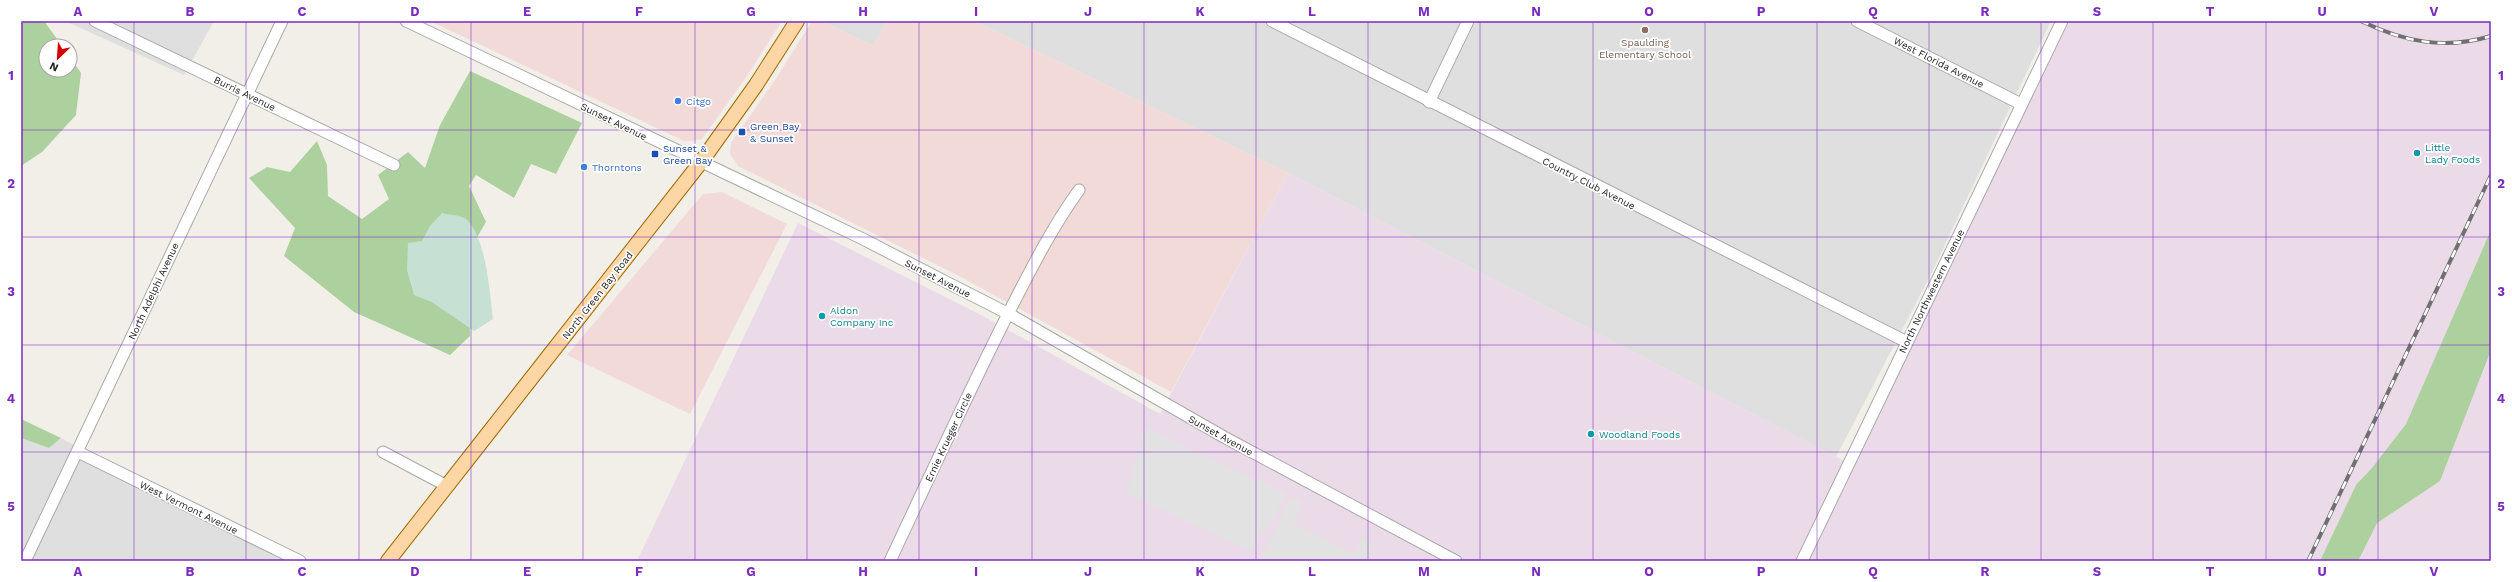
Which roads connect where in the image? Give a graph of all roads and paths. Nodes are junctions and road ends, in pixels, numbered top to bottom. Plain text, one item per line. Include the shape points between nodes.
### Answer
1 (95, 21) edge
2 (282, 21) edge
3 (406, 21) edge
4 (797, 21) edge
5 (1272, 21) edge
6 (1468, 21) edge
7 (1857, 21) edge
8 (2062, 21) edge
9 (246, 93) junction
10 (1429, 102) junction
11 (2021, 104) junction
12 (701, 162) junction
13 (394, 165) dead end
14 (1079, 190) dead end
15 (1008, 314) junction
16 (1907, 342) junction
17 (78, 452) junction
18 (383, 452) dead end
19 (447, 486) junction
20 (25, 561) edge
21 (300, 561) edge
22 (388, 561) edge
23 (890, 561) edge
24 (1456, 561) edge
25 (1802, 561) edge

1 - 9 street, Burris Avenue
2 - 9 street, North Adelphi Avenue
3 - 12 street, Sunset Avenue
4 - 12 main road, North Green Bay Road via 756,85
5 - 10 street, Country Club Avenue
6 - 10 street
7 - 11 street, West Florida Avenue
8 - 11 street, North Northwestern Avenue
9 - 13 street, Burris Avenue
9 - 17 street, North Adelphi Avenue
10 - 16 street, Country Club Avenue
11 - 16 street, North Northwestern Avenue
12 - 15 street, Sunset Avenue via 872,244
12 - 19 main road, North Green Bay Road
14 - 15 street, Ernie Krueger Circle via 1047,240
15 - 23 street, Ernie Krueger Circle
15 - 24 street, Sunset Avenue via 1224,437
16 - 25 street, North Northwestern Avenue
17 - 20 street, North Adelphi Avenue
17 - 21 street, West Vermont Avenue
18 - 19 street
19 - 22 main road, North Green Bay Road

